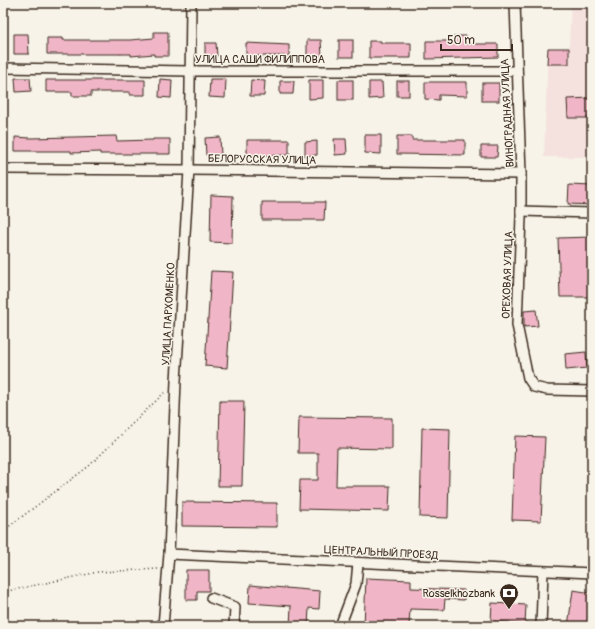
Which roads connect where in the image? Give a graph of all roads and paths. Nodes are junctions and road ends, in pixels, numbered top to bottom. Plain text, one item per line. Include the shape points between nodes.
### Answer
1 (191, 3) edge
2 (515, 3) edge
3 (3, 68) edge
4 (190, 71) junction
5 (517, 71) junction
6 (3, 169) edge
7 (188, 170) junction
8 (522, 174) junction
9 (521, 211) junction
10 (592, 213) edge
11 (176, 382) junction
12 (592, 391) edge
13 (3, 531) edge
14 (168, 554) junction
15 (358, 563) junction
16 (168, 569) junction
17 (543, 571) junction
18 (592, 573) edge
19 (3, 592) edge
20 (211, 598) dead end
21 (162, 626) edge
22 (234, 626) edge
23 (340, 626) edge
24 (541, 626) edge

1 - 4 street, УЛИЦА ПАРХОМЕНКО
2 - 5 street, ВИНОГРАДНАЯ УЛИЦА
3 - 4 street, УЛИЦА САШИ ФИЛИППОВА
4 - 5 street, УЛИЦА САШИ ФИЛИППОВА
4 - 7 street, УЛИЦА ПАРХОМЕНКО
5 - 8 street, ВИНОГРАДНАЯ УЛИЦА
6 - 7 street, БЕЛОРУССКАЯ УЛИЦА
7 - 8 street, БЕЛОРУССКАЯ УЛИЦА
7 - 11 street, УЛИЦА ПАРХОМЕНКО
8 - 9 street, ОРЕХОВАЯ УЛИЦА
9 - 10 street
9 - 12 street, ОРЕХОВАЯ УЛИЦА via 517,325 528,378 534,387 547,390
11 - 13 path via 89,466
11 - 14 street, УЛИЦА ПАРХОМЕНКО
14 - 15 street, ЦЕНТРАЛЬНЫЙ ПРОЕЗД
14 - 16 street, УЛИЦА ПАРХОМЕНКО
15 - 17 street, ЦЕНТРАЛЬНЫЙ ПРОЕЗД
15 - 23 street via 356,584
16 - 19 path via 98,572
16 - 21 street, УЛИЦА ПАРХОМЕНКО
17 - 18 street, ЦЕНТРАЛЬНЫЙ ПРОЕЗД
17 - 24 street
20 - 22 street via 235,606

